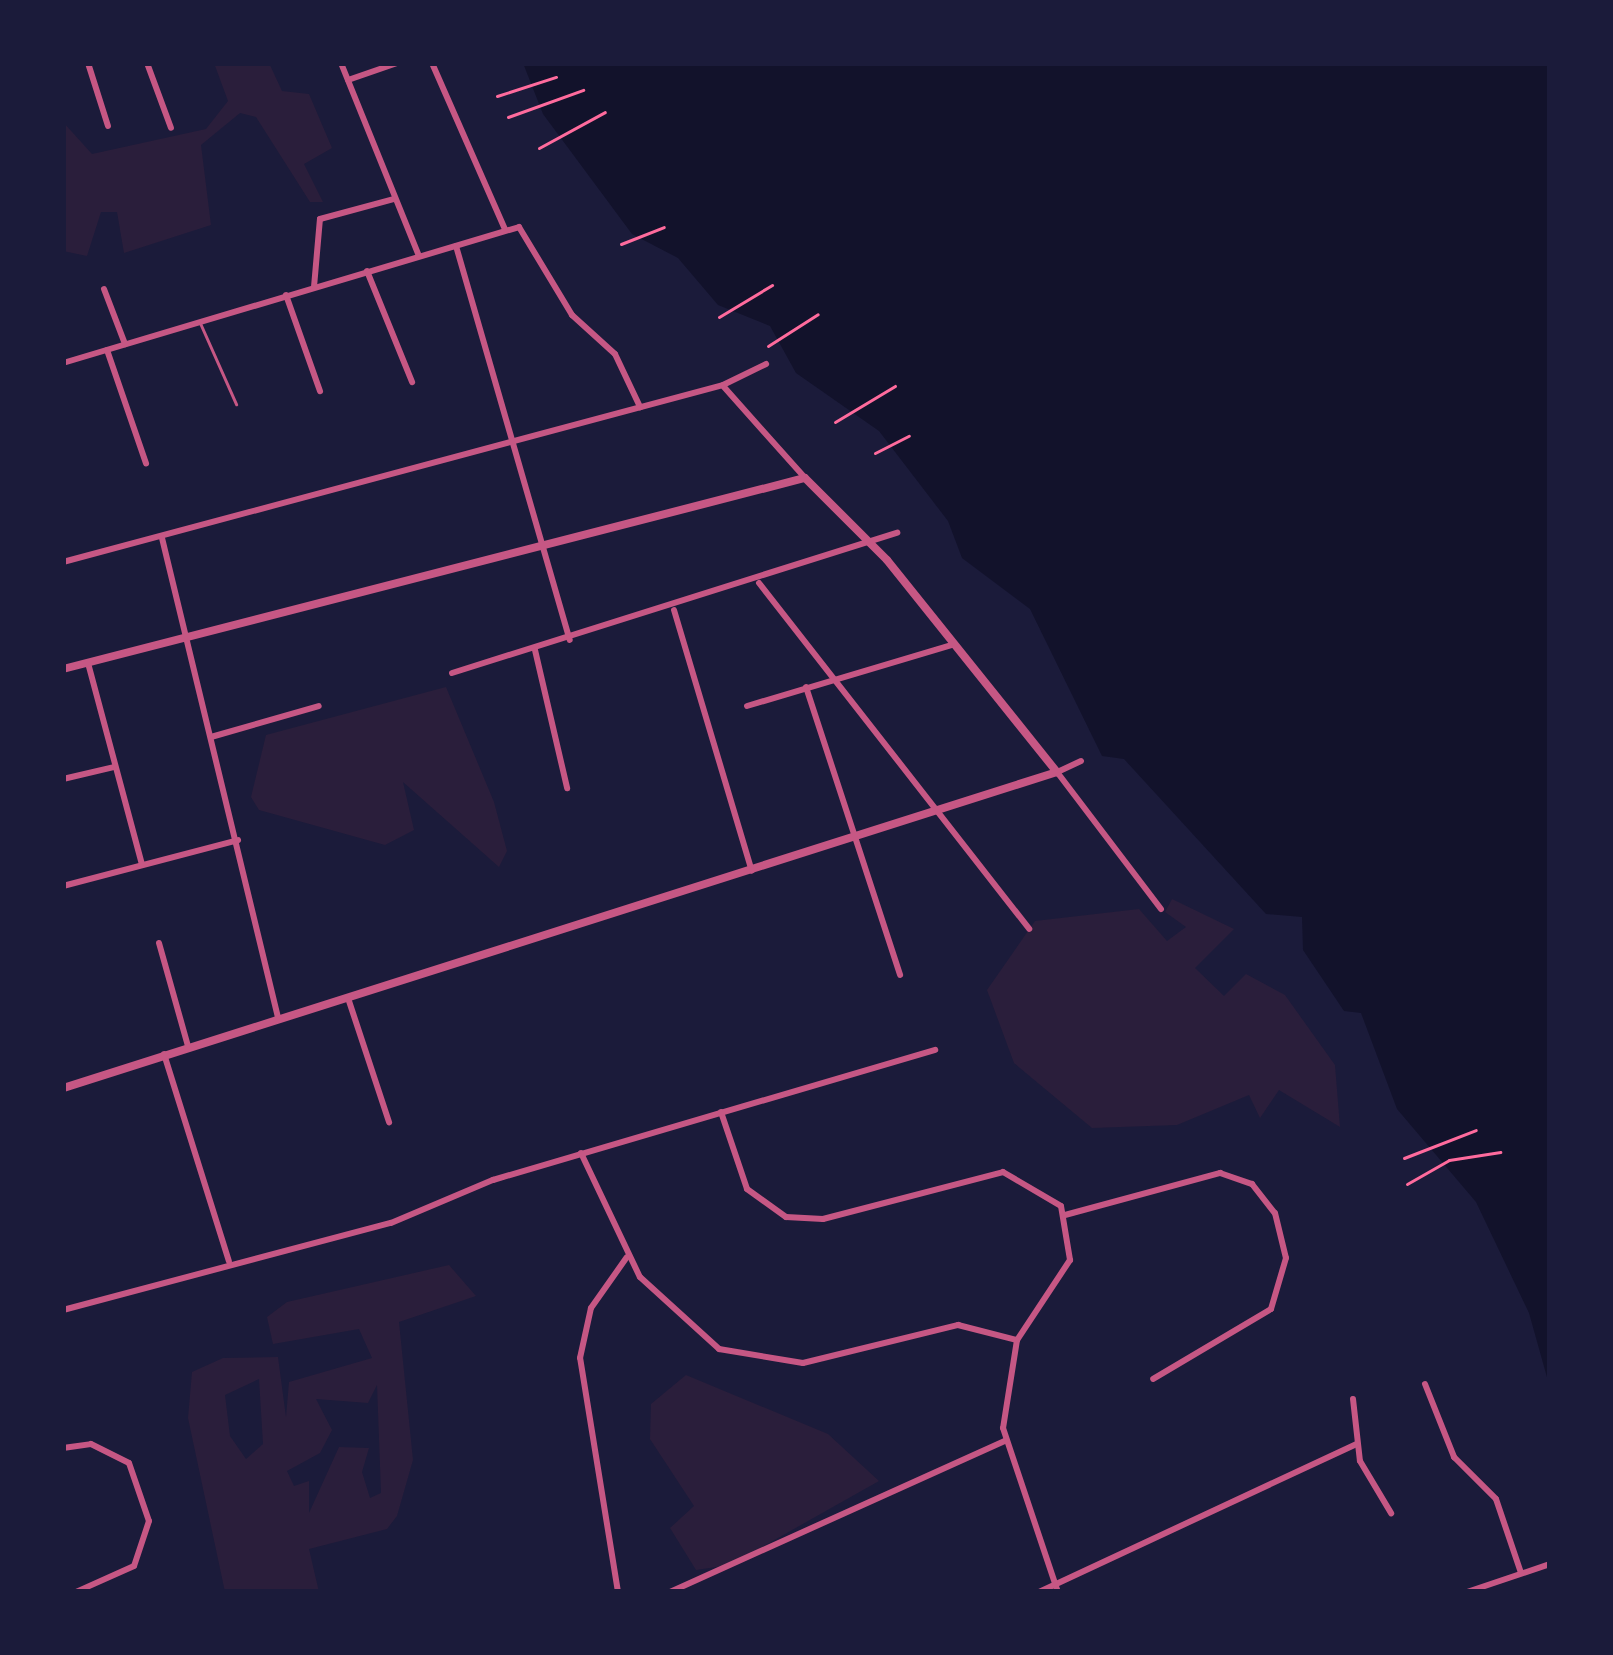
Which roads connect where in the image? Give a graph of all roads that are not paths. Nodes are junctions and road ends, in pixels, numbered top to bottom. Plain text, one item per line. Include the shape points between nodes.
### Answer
1 (88, 63) edge
2 (147, 63) edge
3 (341, 63) edge
4 (397, 63) edge
5 (432, 63) edge
6 (348, 80) junction
7 (108, 126) dead end
8 (171, 128) dead end
9 (394, 199) junction
10 (505, 230) junction
11 (457, 246) junction
12 (419, 256) junction
13 (367, 271) junction
14 (314, 286) junction
15 (104, 289) dead end
16 (286, 295) junction
17 (199, 322) junction
18 (125, 344) junction
19 (107, 350) junction
20 (63, 363) edge
21 (766, 364) dead end
22 (412, 382) dead end
23 (723, 385) junction
24 (320, 392) dead end
25 (236, 404) dead end
26 (640, 407) junction
27 (516, 441) junction
28 (146, 464) dead end
29 (805, 478) junction
30 (897, 533) dead end
31 (162, 538) junction
32 (871, 544) junction
33 (545, 546) junction
34 (63, 562) edge
35 (759, 583) junction
36 (674, 609) junction
37 (187, 638) junction
38 (570, 640) junction
39 (952, 645) junction
40 (535, 650) junction
41 (88, 663) junction
42 (63, 669) edge
43 (452, 673) dead end
44 (836, 678) junction
45 (806, 687) junction
46 (319, 706) dead end
47 (747, 706) dead end
48 (211, 737) junction
49 (1081, 761) dead end
50 (114, 766) junction
51 (1057, 772) junction
52 (63, 779) edge
53 (567, 788) dead end
54 (939, 812) junction
55 (857, 837) junction
56 (238, 840) junction
57 (142, 865) junction
58 (752, 871) junction
59 (63, 886) edge
60 (1161, 909) dead end
61 (1029, 929) dead end
62 (159, 943) dead end
63 (900, 975) dead end
64 (348, 998) junction
65 (278, 1019) junction
66 (188, 1046) junction
67 (935, 1050) dead end
68 (164, 1054) junction
69 (63, 1088) edge
70 (722, 1112) junction
71 (389, 1122) dead end
72 (581, 1154) junction
73 (1065, 1215) junction
74 (627, 1257) junction
75 (229, 1261) junction
76 (63, 1310) edge
77 (1017, 1340) junction
78 (1153, 1379) dead end
79 (1424, 1384) dead end
80 (1353, 1399) dead end
81 (1006, 1440) junction
82 (1358, 1444) junction
83 (63, 1448) edge
84 (1391, 1513) dead end
85 (1550, 1564) edge
86 (1521, 1573) junction
87 (1057, 1589) edge
88 (76, 1592) edge
89 (618, 1592) edge
90 (670, 1592) edge
91 (1039, 1592) edge
92 (1467, 1592) edge

1 - 7 street
2 - 8 street
3 - 6 street
4 - 6 street
5 - 10 street
6 - 9 street
9 - 12 street
9 - 14 street via 317,225
10 - 11 street
10 - 26 street via 527,232
11 - 12 street
11 - 27 street
12 - 13 street
13 - 14 street
13 - 22 street
14 - 16 street
15 - 18 street
16 - 17 street
16 - 24 street
17 - 18 street
17 - 25 lane
18 - 19 street
19 - 20 street
19 - 28 street
21 - 23 street
23 - 26 street
23 - 29 street
26 - 27 street
27 - 31 street
27 - 33 street
29 - 32 street
29 - 33 street
30 - 32 street
31 - 34 street
31 - 37 street
32 - 35 street
32 - 39 street
33 - 37 street
33 - 38 street
35 - 36 street
35 - 44 street
36 - 38 street
36 - 58 street
37 - 41 street
37 - 48 street
38 - 40 street
39 - 44 street
39 - 51 street
40 - 43 street
40 - 53 street
41 - 42 street
41 - 50 street
44 - 45 street
44 - 54 street
45 - 47 street
45 - 55 street
46 - 48 street
48 - 56 street
49 - 51 street
50 - 52 street
50 - 57 street
51 - 54 street
51 - 60 street
54 - 55 street
54 - 61 street
55 - 58 street
55 - 63 street
56 - 57 street
56 - 65 street
57 - 59 street
58 - 64 street
62 - 66 street
64 - 65 street
64 - 71 street
65 - 66 street
66 - 68 street
67 - 70 street
68 - 69 street
68 - 75 street
70 - 72 street
70 - 73 street via 747,1189 786,1217 824,1219 1003,1172 1048,1192
72 - 74 street
72 - 75 street via 391,1223
73 - 77 street via 1066,1269
73 - 78 street via 1220,1173 1252,1184 1276,1213 1286,1258 1270,1309
74 - 77 street via 683,1325 742,1357 803,1363 958,1325
74 - 89 street via 591,1308 580,1347
75 - 76 street
77 - 81 street
79 - 86 street via 1454,1456 1496,1499
80 - 82 street
81 - 87 street
81 - 90 street
82 - 84 street
82 - 87 street
83 - 88 street via 91,1444 129,1462 149,1521 134,1566
85 - 86 street
86 - 92 street
87 - 91 street

